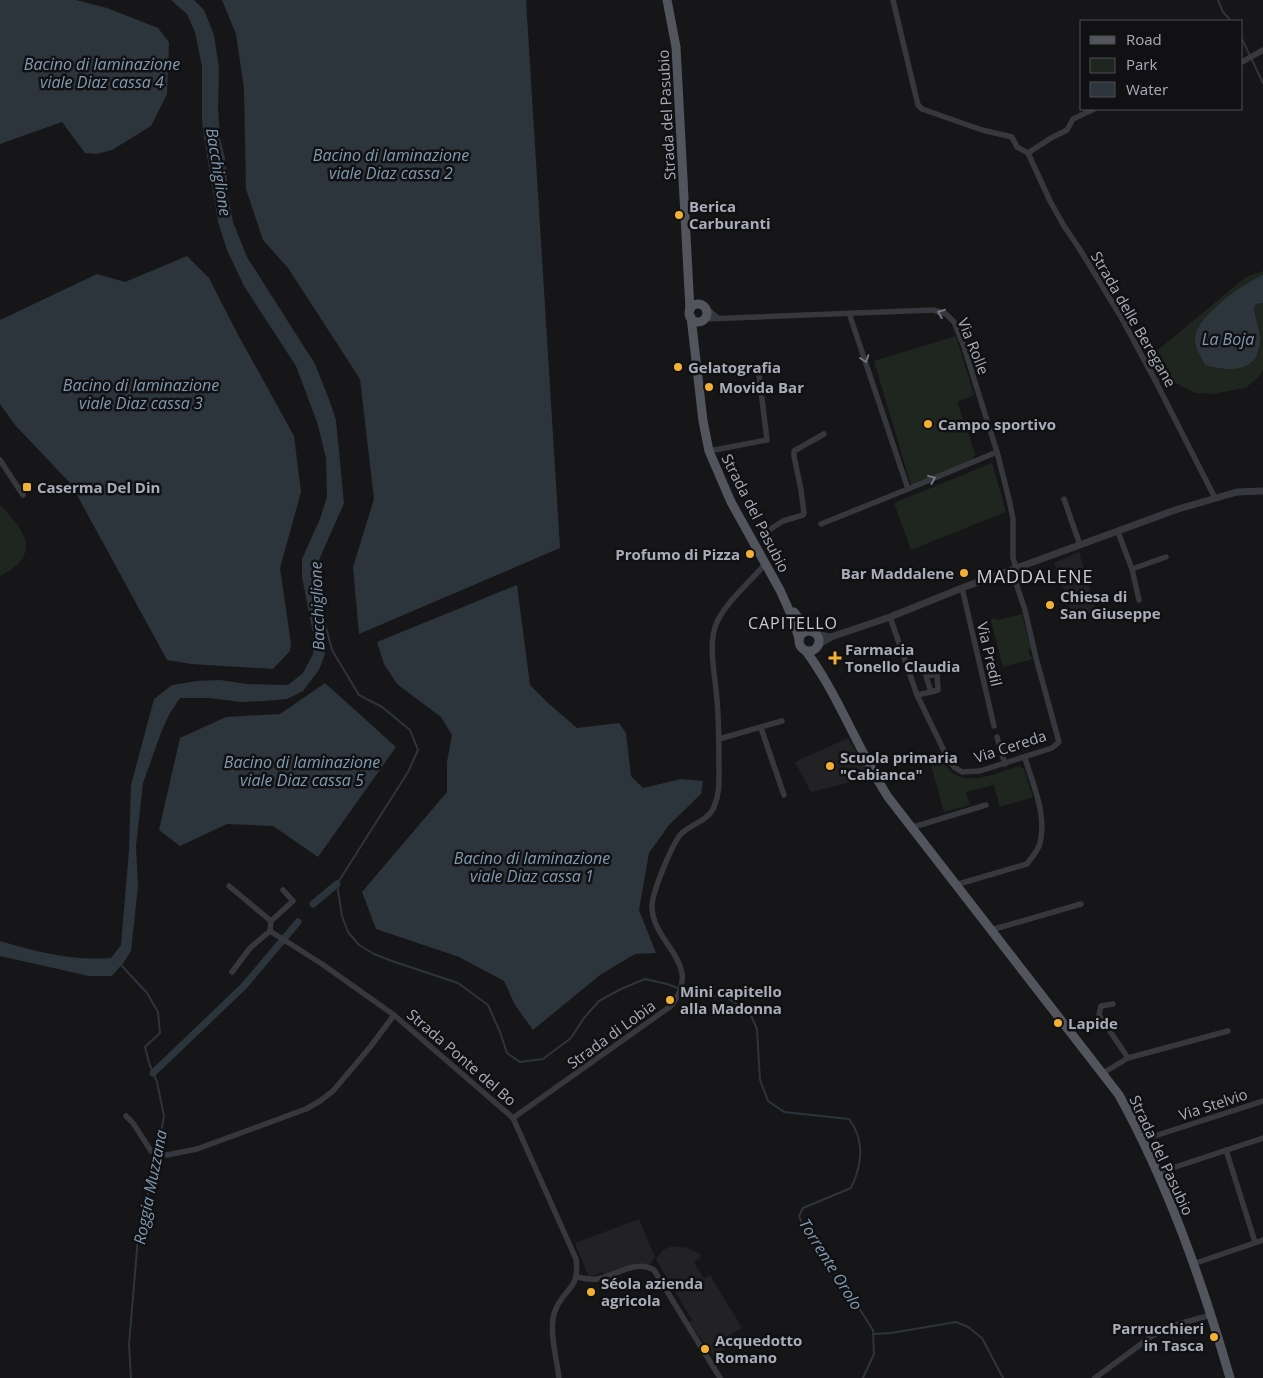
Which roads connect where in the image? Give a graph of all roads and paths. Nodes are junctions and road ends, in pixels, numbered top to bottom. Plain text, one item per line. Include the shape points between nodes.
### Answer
1 (667, 0) edge
2 (893, 0) edge
3 (1263, 50) edge
4 (1247, 59) edge
5 (1092, 110) edge
6 (1028, 153) junction
7 (688, 290) junction
8 (704, 307) junction
9 (850, 313) junction
10 (690, 314) junction
11 (718, 318) junction
12 (703, 320) junction
13 (693, 337) junction
14 (759, 375) dead end
15 (824, 434) dead end
16 (709, 451) junction
17 (998, 452) junction
18 (0, 460) edge
19 (908, 489) junction
20 (1263, 491) edge
21 (23, 495) dead end
22 (1064, 498) dead end
23 (1215, 498) junction
24 (821, 524) dead end
25 (1118, 532) junction
26 (758, 537) junction
27 (1080, 545) junction
28 (1166, 557) dead end
29 (766, 564) junction
30 (1016, 568) junction
31 (1132, 569) junction
32 (962, 588) junction
33 (780, 590) junction
34 (1139, 600) dead end
35 (890, 617) junction
36 (814, 633) junction
37 (831, 637) junction
38 (799, 639) junction
39 (818, 646) junction
40 (806, 651) junction
41 (930, 692) dead end
42 (832, 694) junction
43 (918, 695) junction
44 (782, 721) dead end
45 (994, 726) dead end
46 (761, 728) junction
47 (997, 737) dead end
48 (719, 739) junction
49 (1025, 758) junction
50 (1005, 764) junction
51 (784, 795) dead end
52 (986, 805) dead end
53 (910, 828) junction
54 (955, 885) junction
55 (229, 886) dead end
56 (283, 890) dead end
57 (1081, 904) dead end
58 (271, 921) junction
59 (991, 930) junction
60 (270, 931) junction
61 (232, 972) dead end
62 (1113, 1004) dead end
63 (394, 1015) junction
64 (1228, 1031) dead end
65 (1128, 1058) junction
66 (1103, 1073) junction
67 (1263, 1101) edge
68 (126, 1116) dead end
69 (513, 1118) junction
70 (1263, 1138) edge
71 (1142, 1140) junction
72 (1226, 1150) junction
73 (1157, 1173) junction
74 (1263, 1240) edge
75 (1256, 1242) junction
76 (1193, 1264) junction
77 (577, 1277) junction
78 (1211, 1315) junction
79 (559, 1378) edge
80 (720, 1378) edge
81 (1094, 1378) edge
82 (1230, 1378) edge

1 - 7 main road, Strada del Pasubio via 676,47
2 - 6 street, Strada delle Beregane via 918,105 982,130 1012,137 1017,147
3 - 4 street
5 - 6 street via 1073,118 1067,130
6 - 23 street, Strada delle Beregane via 1050,201 1130,333
7 - 8 main road
7 - 10 main road, Strada del Pasubio
8 - 10 main road via 695,304
8 - 11 street
8 - 12 main road via 707,314
9 - 11 street, Via Rolle
17 -> 9 street, Via Rolle via 963,344 950,317 933,310
9 -> 19 street
10 - 12 main road via 694,320
10 - 13 main road, Strada del Pasubio
11 - 12 street, Via Rolle
12 - 13 main road
13 - 16 main road, Strada del Pasubio
14 - 16 street via 767,440
15 - 26 street via 794,451 804,513 783,521
16 - 26 main road, Strada del Pasubio via 719,477
19 -> 17 street
17 - 30 street, Via Rolle via 1010,505
18 - 21 street
19 - 24 street
20 - 23 street via 1237,492
22 - 27 street
23 - 25 street via 1178,508
25 - 27 street
25 - 31 street
26 - 29 main road, Strada del Pasubio
27 - 30 street
28 - 31 street
29 - 33 main road, Strada del Pasubio
29 - 48 street, Strada di Lobia via 716,624 713,653
30 - 32 street
30 - 49 street, Via Cereda via 1017,586 1059,742
31 - 34 street
32 - 35 street
32 - 45 street, Via Predil
33 - 36 main road via 800,621
33 - 38 main road, Strada del Pasubio
35 - 37 street
35 - 43 street, Via Cereda
36 - 37 street
36 - 38 main road via 804,632
36 - 39 main road
37 - 39 street
38 - 40 main road via 800,646
39 - 40 main road
39 - 42 main road, Strada del Pasubio via 820,662
40 - 42 main road, Strada del Pasubio
41 - 43 street
42 - 53 main road, Strada del Pasubio via 872,773
43 - 50 street, Via Cereda via 954,767 970,772
44 - 46 street
46 - 48 street
46 - 51 street
47 - 50 street
48 - 69 street, Strada di Lobia via 718,793 714,809 705,819 682,833 662,873 652,905 654,919 675,954 683,983 678,994 670,1006 616,1047
49 - 50 street, Via Cereda
49 - 54 street via 1040,806 1040,845 1027,864
52 - 53 street
53 - 54 main road, Strada del Pasubio
54 - 59 main road, Strada del Pasubio
55 - 58 street
56 - 58 street via 293,901
57 - 59 street
58 - 60 street
59 - 66 main road, Strada del Pasubio
60 - 61 street via 250,948
60 - 63 street, Strada Ponte del Bo
62 - 65 street via 1101,1006 1099,1015
63 - 68 street, Strada Ponte del Bo via 333,1091 306,1109 197,1149 167,1156 151,1151
63 - 69 street, Strada Ponte del Bo
64 - 65 street
65 - 66 street
66 - 71 main road, Strada del Pasubio
67 - 71 street, Via Stelvio
69 - 77 street via 576,1259
70 - 72 street
71 - 73 main road, Strada del Pasubio
72 - 73 street
72 - 75 street
73 - 76 main road, Strada del Pasubio
74 - 75 street
75 - 76 street
76 - 78 main road, Strada del Pasubio
77 - 79 street via 554,1312 552,1322
77 - 80 street via 599,1278 638,1266 654,1270
78 - 81 street via 1168,1327
78 - 82 main road, Strada del Pasubio

